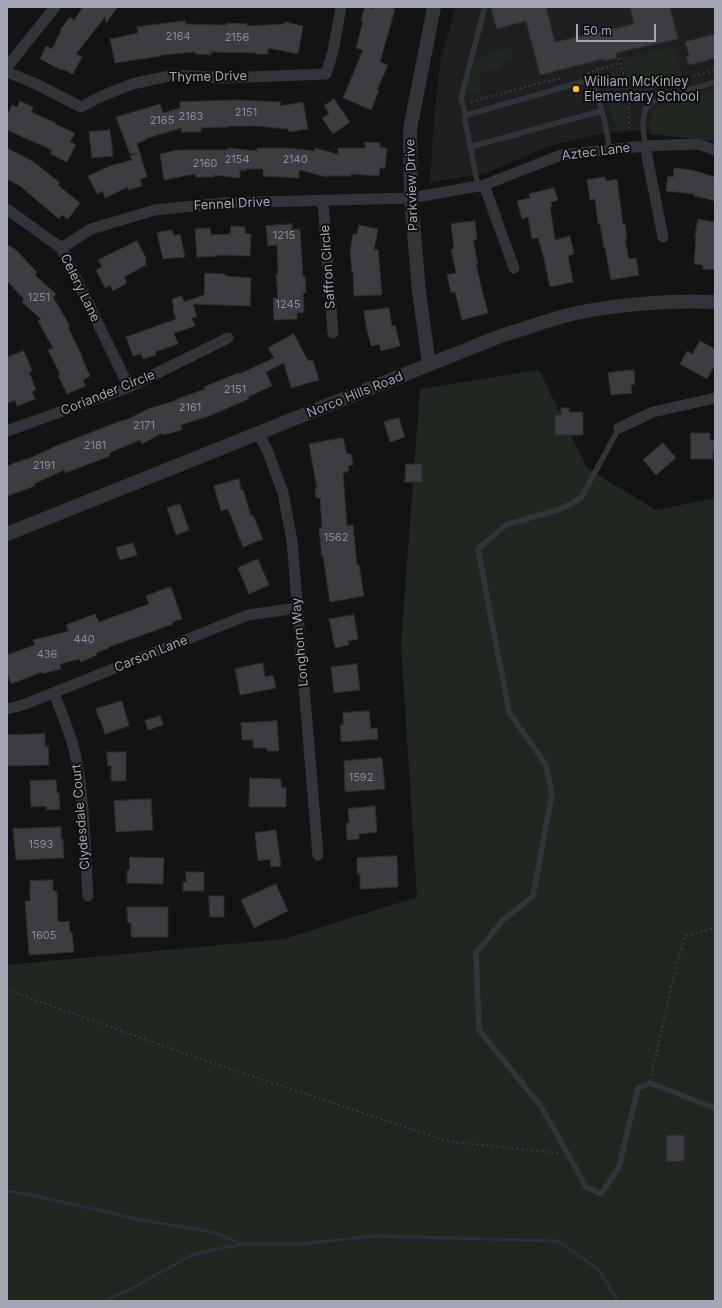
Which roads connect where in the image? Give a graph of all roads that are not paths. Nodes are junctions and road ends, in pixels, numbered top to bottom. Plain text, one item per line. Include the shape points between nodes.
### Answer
1 (55, 7) edge
2 (341, 7) edge
3 (434, 7) edge
4 (485, 7) edge
5 (7, 67) edge
6 (7, 72) edge
7 (715, 82) edge
8 (601, 110) junction
9 (466, 116) junction
10 (645, 146) junction
11 (470, 147) junction
12 (610, 150) junction
13 (715, 150) edge
14 (481, 185) junction
15 (411, 198) junction
16 (323, 201) junction
17 (7, 209) edge
18 (663, 238) dead end
19 (61, 248) junction
20 (514, 268) dead end
21 (715, 302) edge
22 (333, 333) dead end
23 (228, 338) dead end
24 (429, 365) junction
25 (129, 387) junction
26 (715, 398) edge
27 (619, 428) joint
28 (7, 431) edge
29 (259, 434) junction
30 (7, 534) edge
31 (297, 608) junction
32 (54, 693) junction
33 (7, 709) edge
34 (318, 855) dead end
35 (88, 896) dead end
36 (715, 1108) edge

1 - 5 street
2 - 6 street, Thyme Drive via 326,74 225,78 174,75 132,84 81,107
3 - 15 street, Parkview Drive via 410,129
4 - 9 lane via 461,98
7 - 10 lane via 651,102 643,115
8 - 9 lane via 592,83 585,81
8 - 11 lane
8 - 12 lane
9 - 11 lane
10 - 12 street, Aztec Lane
10 - 13 street, Aztec Lane via 698,144
10 - 18 street
11 - 14 lane
12 - 14 street, Aztec Lane via 561,156
14 - 15 street, Aztec Lane
14 - 20 street
15 - 16 street, Fennel Drive
15 - 24 street, Parkview Drive via 419,291
16 - 19 street, Fennel Drive via 222,203 155,210 91,229
16 - 22 street, Saffron Circle
17 - 19 street, Celery Lane
19 - 25 street, Celery Lane
21 - 24 street, Norco Hills Road via 636,304 577,313 503,335
23 - 25 street, Coriander Circle
24 - 29 street, Norco Hills Road
25 - 28 street, Coriander Circle
26 - 27 street via 653,412
27 - 36 lane via 581,498 560,509 506,525 478,550 509,712 546,764 552,793 533,896 501,922 476,953 479,1030 540,1105 586,1187 601,1194 619,1167 638,1088 650,1083
29 - 30 street, Norco Hills Road
29 - 31 street, Longhorn Way via 283,492 292,541
31 - 32 street, Carson Lane via 248,616
31 - 34 street, Longhorn Way
32 - 33 street, Carson Lane
32 - 35 street, Clydesdale Court via 72,742 78,767

